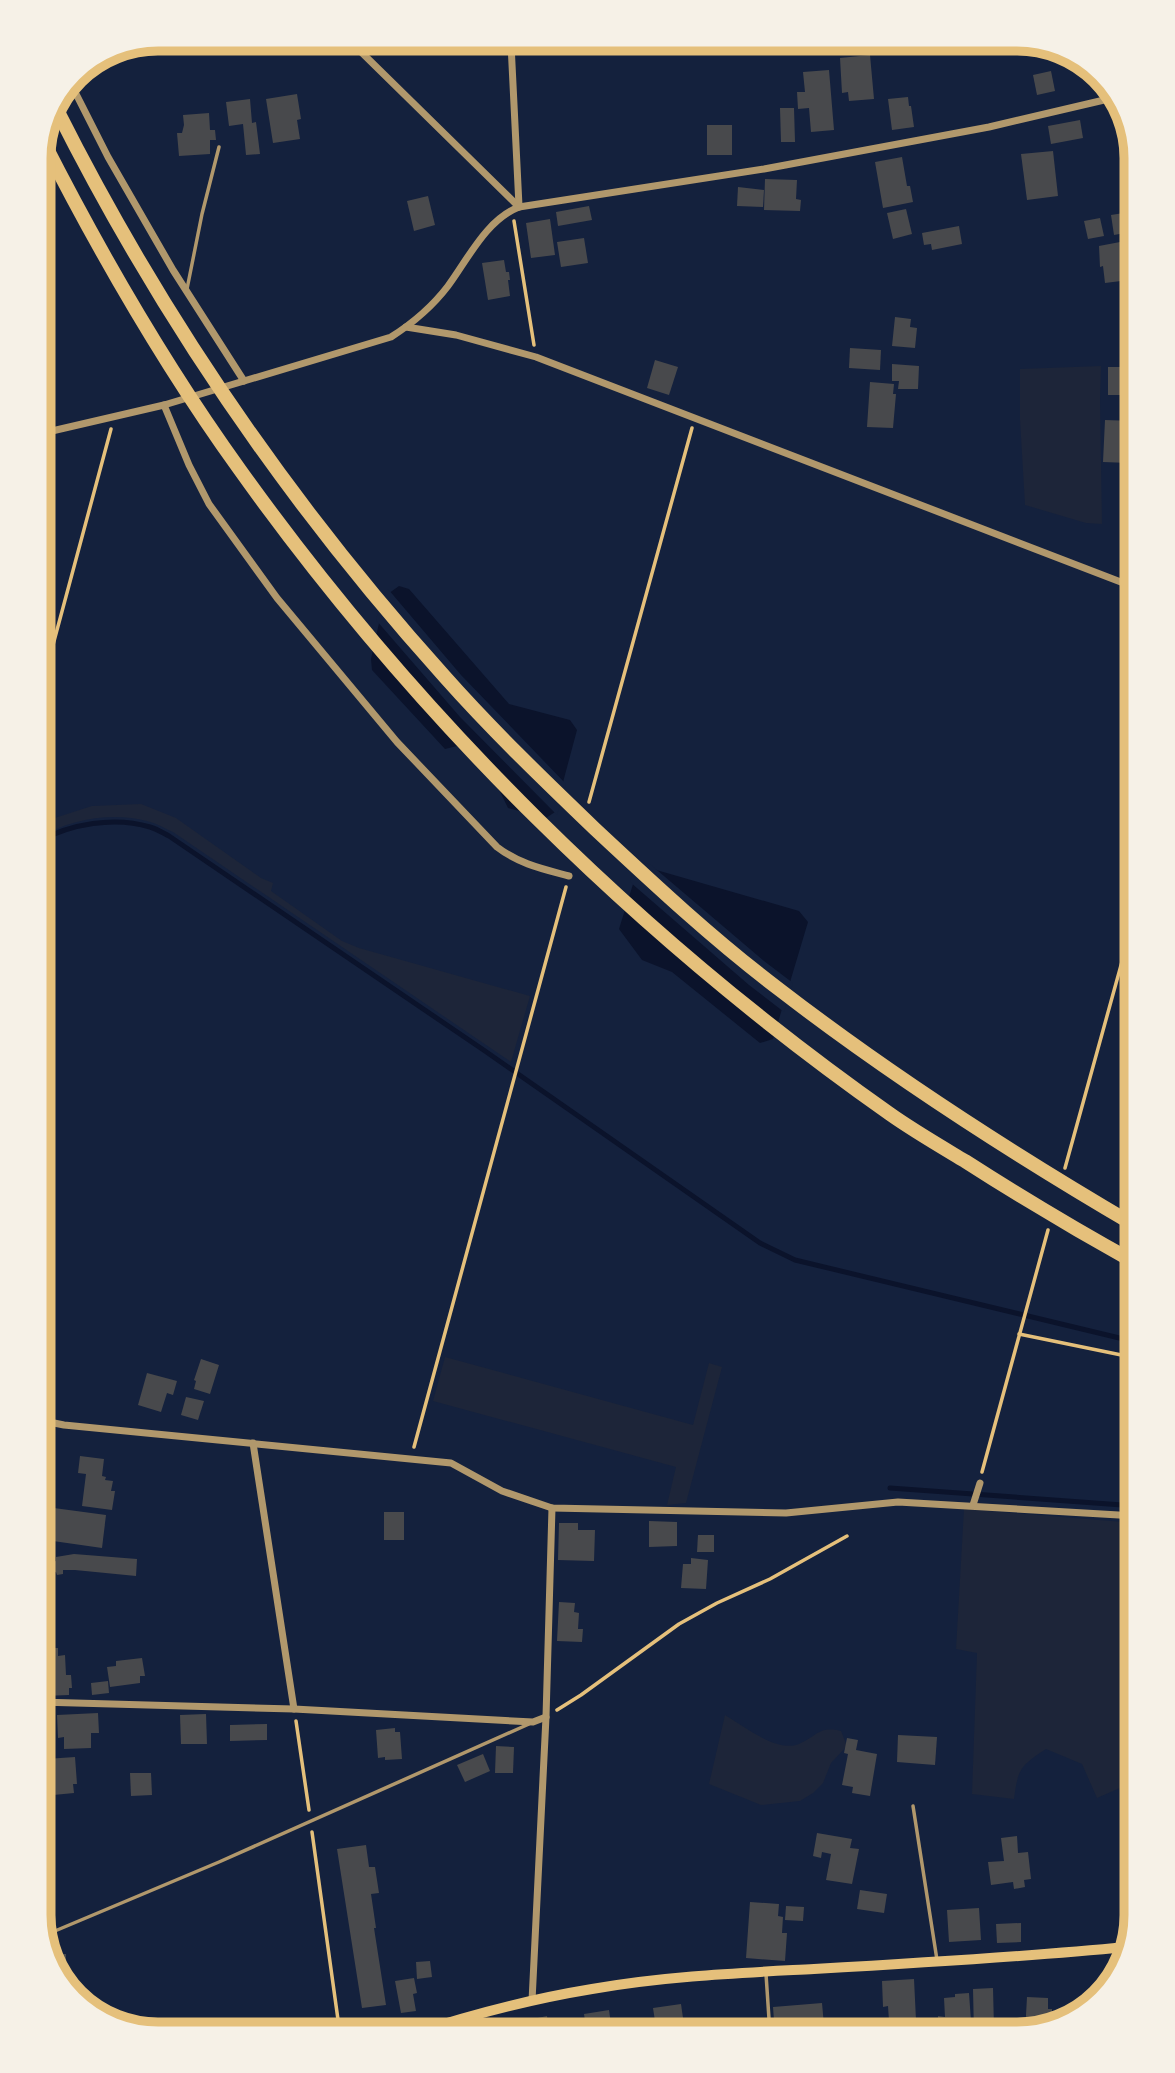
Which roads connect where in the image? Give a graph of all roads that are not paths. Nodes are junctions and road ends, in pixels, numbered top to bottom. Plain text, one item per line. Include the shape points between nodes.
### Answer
1 (360, 51) edge
2 (511, 51) edge
3 (75, 91) edge
4 (1107, 99) edge
5 (60, 116) edge
6 (219, 147) dead end
7 (51, 157) edge
8 (519, 207) junction
9 (187, 291) junction
10 (406, 327) junction
11 (244, 381) junction
12 (164, 405) junction
13 (51, 431) edge
14 (1124, 584) edge
15 (569, 876) road end
16 (1124, 1219) edge
17 (1124, 1256) edge
18 (51, 1422) edge
19 (253, 1443) junction
20 (980, 1483) road end
21 (974, 1504) junction
22 (552, 1508) junction
23 (1124, 1516) edge
24 (51, 1702) edge
25 (294, 1709) junction
26 (546, 1717) junction
27 (533, 1722) junction
28 (913, 1806) dead end
29 (52, 1932) edge
30 (1119, 1948) edge
31 (938, 1962) junction
32 (766, 1971) junction
33 (531, 2001) junction
34 (455, 2022) edge
35 (769, 2022) edge

1 - 8 street
2 - 8 street
3 - 9 street
4 - 8 street via 989,127 764,169
5 - 16 highway via 168,309 253,439 334,546 490,725 662,891 778,989 911,1086
6 - 9 lane
7 - 17 highway via 140,316 240,470 333,593 522,805 642,917 757,1014 892,1116
8 - 10 street via 496,222 446,289
9 - 11 street
10 - 11 street via 391,337
10 - 14 street via 536,357
11 - 12 street
12 - 13 street
12 - 15 street via 209,504 277,598 397,742 497,847 521,863
18 - 19 street
19 - 22 street via 451,1463 502,1491
19 - 25 street
20 - 21 street
21 - 22 street via 898,1502 786,1513
21 - 23 street
22 - 26 street
24 - 25 street
25 - 27 street
26 - 27 street
26 - 33 street
27 - 29 lane
28 - 31 lane
30 - 31 main road
31 - 32 main road
32 - 33 main road via 639,1982
32 - 35 lane
33 - 34 main road

